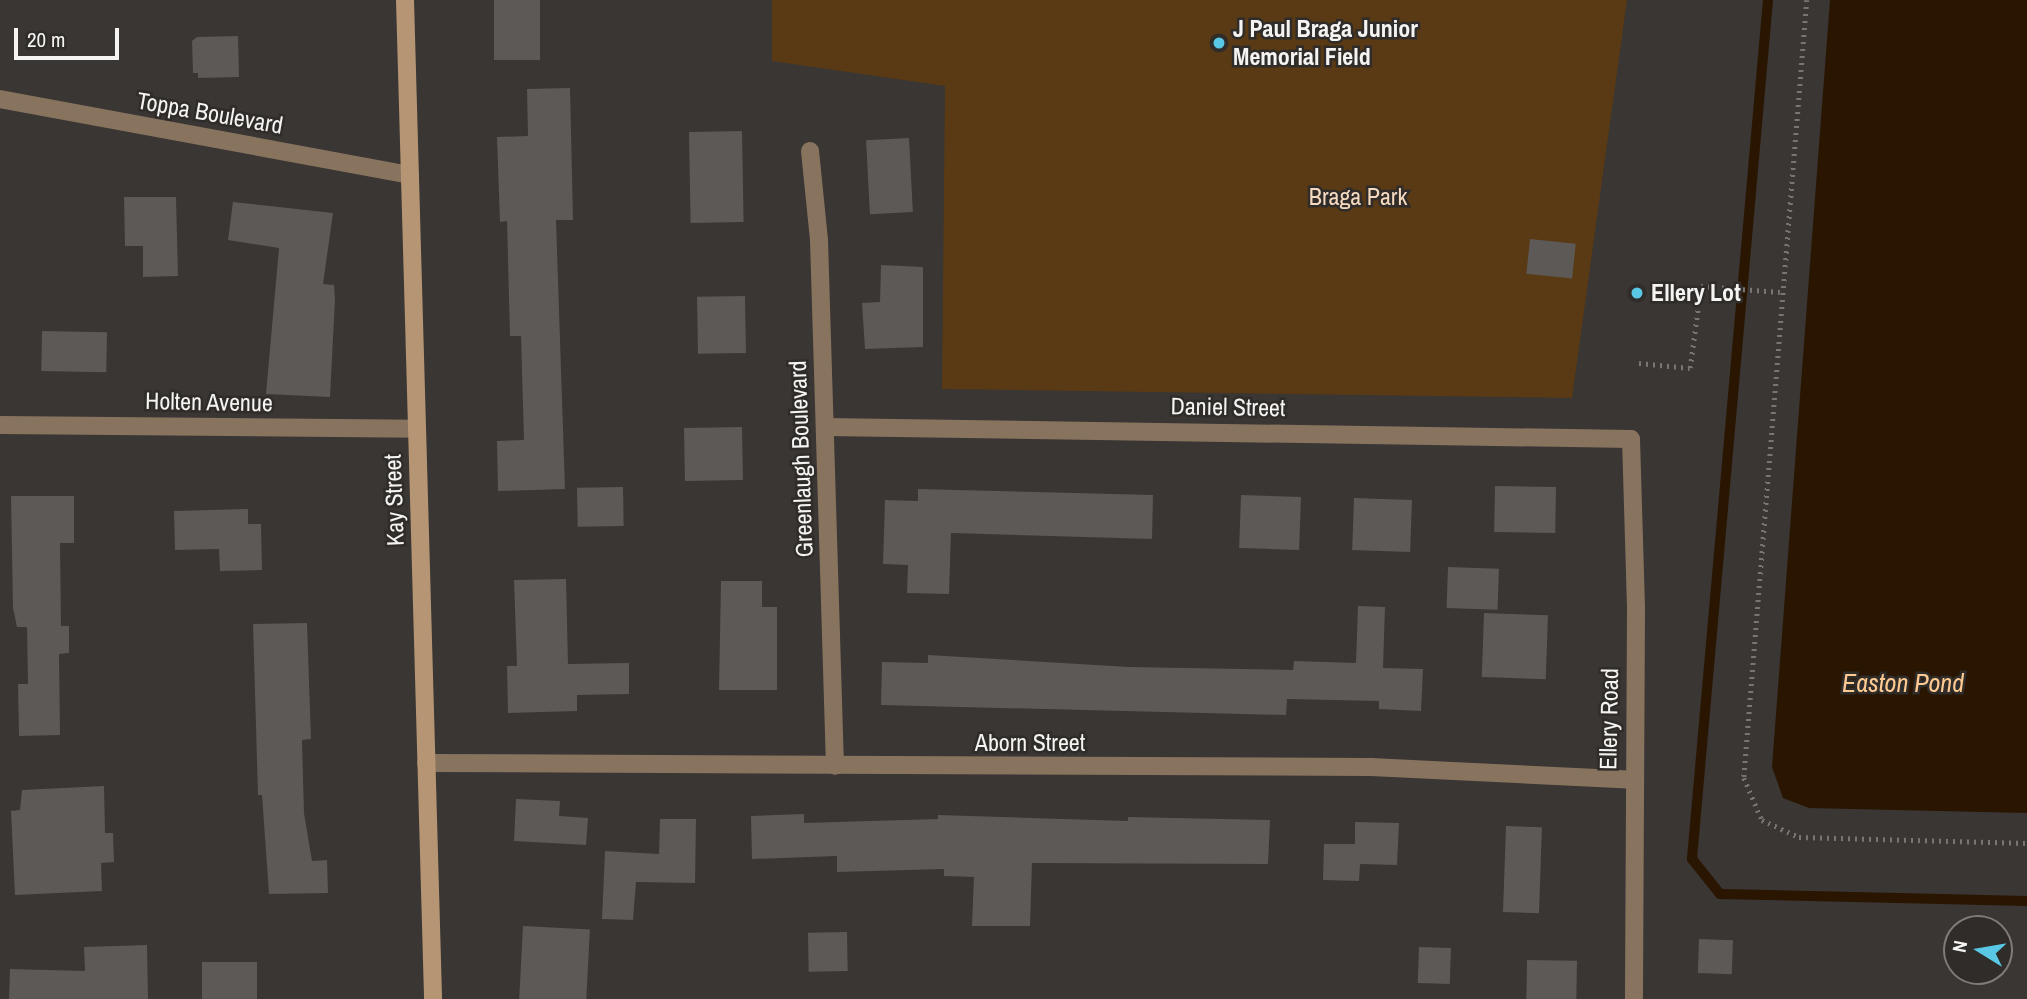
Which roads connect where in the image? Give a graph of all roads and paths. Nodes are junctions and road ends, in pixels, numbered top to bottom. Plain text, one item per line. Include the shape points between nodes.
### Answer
1 (405, 0) edge
2 (1807, 0) edge
3 (0, 99) edge
4 (810, 151) dead end
5 (411, 175) junction
6 (1780, 292) junction
7 (1639, 363) dead end
8 (0, 425) edge
9 (825, 427) junction
10 (417, 429) junction
11 (1631, 439) joint
12 (426, 763) junction
13 (835, 765) junction
14 (1633, 780) junction
15 (2027, 843) edge
16 (433, 999) edge
17 (1634, 999) edge

1 - 5 street, Kay Street
2 - 6 path
3 - 5 street, Toppa Boulevard
4 - 9 street, Greenlaugh Boulevard
5 - 10 street, Kay Street
6 - 7 path via 1701,286 1690,368
6 - 15 path via 1744,778 1762,820 1800,837
8 - 10 street, Holten Avenue
9 - 11 street, Daniel Street
9 - 13 street, Greenlaugh Boulevard
10 - 12 street, Kay Street
11 - 14 street, Ellery Road via 1636,609
12 - 13 street, Aborn Street
12 - 16 street, Kay Street
13 - 14 street, Aborn Street via 1371,767
14 - 17 street, Ellery Road

